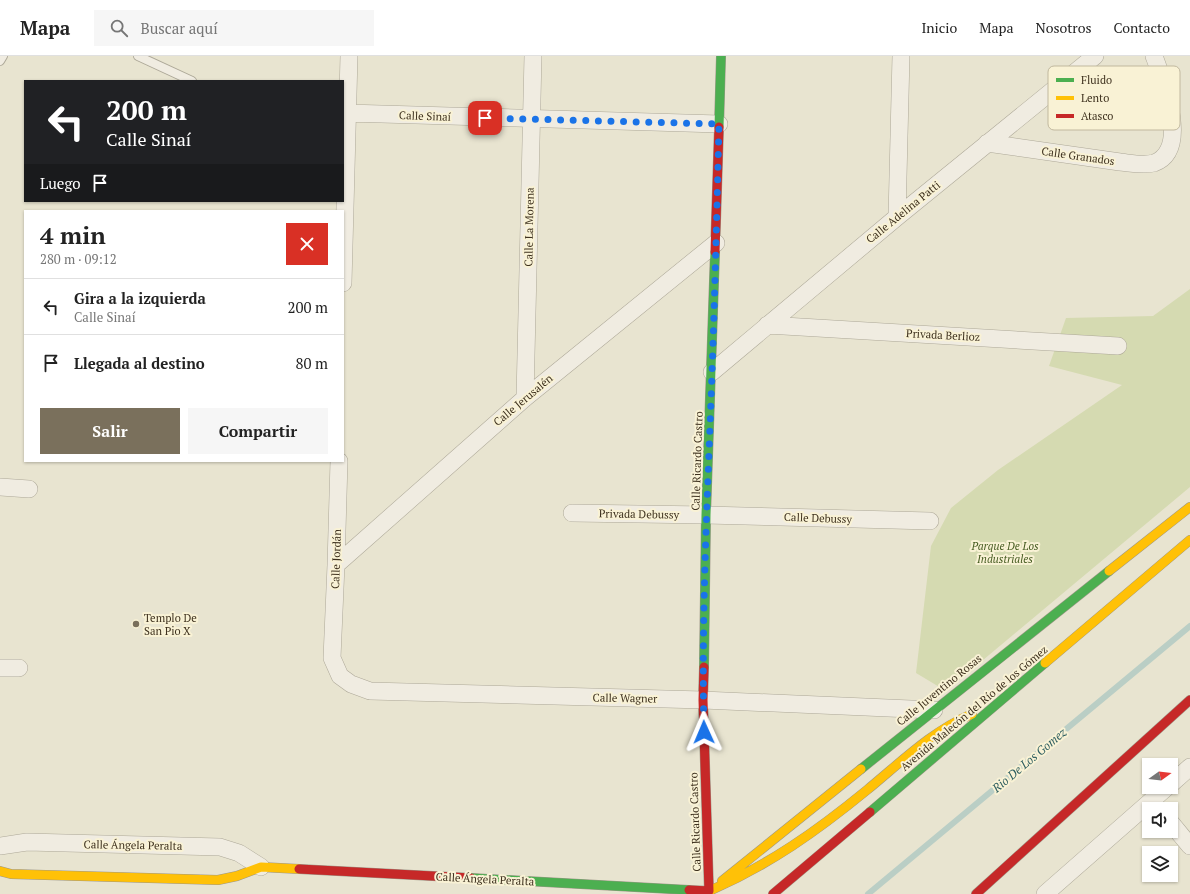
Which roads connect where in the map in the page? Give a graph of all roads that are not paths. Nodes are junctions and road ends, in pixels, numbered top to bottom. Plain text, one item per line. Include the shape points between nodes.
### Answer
1 (3, 56) edge
2 (138, 56) edge
3 (349, 56) edge
4 (533, 56) edge
5 (721, 56) edge
6 (901, 56) edge
7 (1095, 56) edge
8 (1154, 56) edge
9 (0, 62) edge
10 (1083, 66) edge
11 (1158, 66) edge
12 (190, 80) edge
13 (1048, 94) edge
14 (347, 113) junction
15 (531, 120) junction
16 (719, 124) junction
17 (1175, 130) edge
18 (987, 144) junction
19 (897, 217) junction
20 (344, 240) edge
21 (716, 243) junction
22 (767, 325) junction
23 (1118, 346) dead end
24 (712, 372) junction
25 (524, 398) junction
26 (339, 462) edge
27 (0, 487) edge
28 (29, 489) dead end
29 (1190, 507) edge
30 (572, 513) dead end
31 (706, 515) junction
32 (930, 521) dead end
33 (1190, 540) edge
34 (336, 565) junction
35 (332, 658) joint
36 (0, 668) edge
37 (18, 668) dead end
38 (703, 700) junction
39 (1190, 700) edge
40 (934, 710) junction
41 (989, 711) junction
42 (1190, 767) edge
43 (1178, 778) edge
44 (1142, 815) edge
45 (1178, 831) edge
46 (0, 846) edge
47 (1190, 846) edge
48 (261, 867) junction
49 (0, 871) edge
50 (707, 893) edge
51 (773, 894) edge
52 (976, 894) edge
53 (1046, 894) edge

1 - 9 lane
2 - 12 lane
3 - 14 street
4 - 15 street, Calle La Morena
5 - 16 street, Calle Ricardo Castro
6 - 19 street
7 - 10 street, Calle Adelina Patti
8 - 11 street, Calle Granados
13 - 18 street, Calle Adelina Patti
14 - 15 street, Calle Sinaí
14 - 20 street
15 - 16 street, Calle Sinaí
15 - 25 street, Calle La Morena
16 - 21 street, Calle Ricardo Castro
17 - 18 street, Calle Granados via 1174,142 1168,155 1153,163 1140,164
18 - 19 street, Calle Adelina Patti
19 - 22 street, Calle Adelina Patti
21 - 24 street, Calle Ricardo Castro
21 - 25 street, Calle Jerusalén
22 - 23 street, Privada Berlioz
22 - 24 street, Calle Adelina Patti
24 - 31 street, Calle Ricardo Castro
25 - 34 street, Calle Jerusalén
26 - 34 street, Calle Jordán
27 - 28 street
29 - 40 street, Calle Juventino Rosas
30 - 31 street, Privada Debussy
31 - 32 street, Calle Debussy
31 - 38 street, Calle Ricardo Castro
33 - 41 street, Avenida Malecón del Río de los Gómez
34 - 35 street, Calle Jordán
35 - 38 street, Calle Wagner via 340,676 351,684 370,691
36 - 37 street
38 - 40 street, Calle Wagner
38 - 50 street, Calle Ricardo Castro
39 - 52 street
40 - 50 street, Calle Juventino Rosas
41 - 50 street via 955,721 936,733 798,842 763,864
41 - 51 street, Avenida Malecón del Río de los Gómez
42 - 43 street
44 - 53 street
45 - 47 street
46 - 48 street, Calle Ángela Peralta via 27,842 220,847 239,853
48 - 49 street, Calle Ángela Peralta via 218,880 11,874
48 - 50 street, Calle Ángela Peralta

